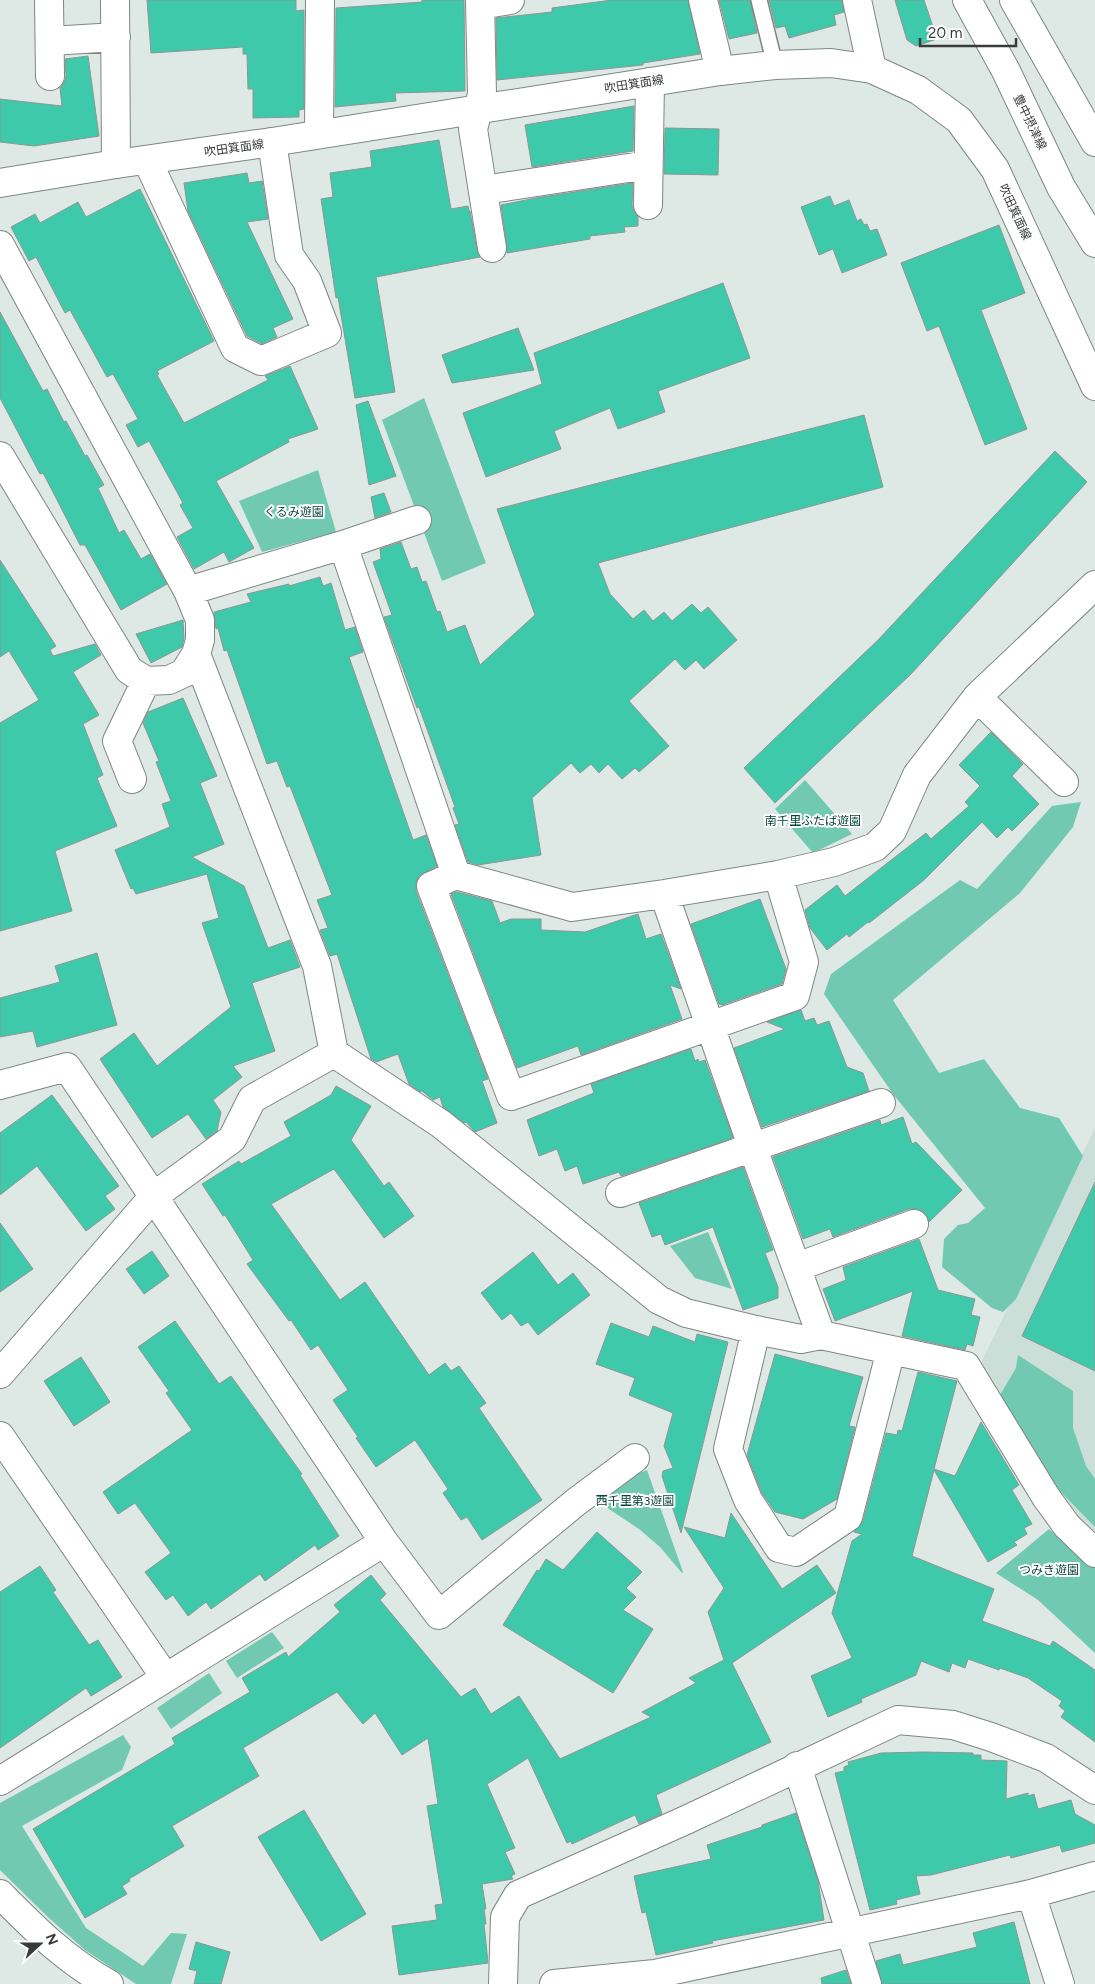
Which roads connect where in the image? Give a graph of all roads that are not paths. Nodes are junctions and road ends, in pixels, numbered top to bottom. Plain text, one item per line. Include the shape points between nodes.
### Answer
1 (49, 0) edge
2 (115, 0) edge
3 (320, 0) edge
4 (510, 0) edge
5 (703, 0) edge
6 (760, 0) edge
7 (857, 0) edge
8 (967, 0) edge
9 (1014, 0) edge
10 (480, 2) edge
11 (116, 37) junction
12 (50, 41) junction
13 (775, 65) junction
14 (872, 69) junction
15 (720, 71) junction
16 (50, 76) dead end
17 (650, 82) junction
18 (478, 109) junction
19 (319, 134) junction
20 (272, 142) junction
21 (1095, 142) edge
22 (147, 160) junction
23 (116, 164) junction
24 (648, 165) junction
25 (0, 183) edge
26 (484, 190) junction
27 (648, 205) dead end
28 (1095, 242) edge
29 (0, 245) edge
30 (492, 248) dead end
31 (1095, 386) edge
32 (0, 456) edge
33 (417, 520) dead end
34 (343, 545) junction
35 (1095, 585) edge
36 (188, 591) junction
37 (196, 654) junction
38 (146, 681) junction
39 (977, 697) junction
40 (132, 779) dead end
41 (1064, 782) dead end
42 (456, 875) junction
43 (778, 875) junction
44 (664, 894) junction
45 (712, 1026) junction
46 (334, 1053) junction
47 (0, 1085) edge
48 (881, 1103) dead end
49 (752, 1146) junction
50 (620, 1192) dead end
51 (154, 1196) junction
52 (914, 1224) dead end
53 (797, 1267) junction
54 (756, 1330) junction
55 (821, 1335) junction
56 (891, 1350) junction
57 (0, 1374) edge
58 (0, 1436) edge
59 (635, 1458) dead end
60 (384, 1542) junction
61 (1095, 1553) edge
62 (165, 1677) junction
63 (797, 1766) junction
64 (0, 1781) edge
65 (1095, 1790) edge
66 (1095, 1876) edge
67 (0, 1894) edge
68 (1031, 1894) junction
69 (850, 1933) junction
70 (656, 1979) edge
71 (109, 1984) edge
72 (504, 1984) edge
73 (554, 1984) edge
74 (866, 1984) edge
75 (1060, 1984) edge

1 - 12 street
2 - 11 street
3 - 19 street
4 - 10 street
5 - 15 street
6 - 13 lane
7 - 14 street
8 - 28 street, 豊中摂津線 via 1006,71 1062,187
9 - 21 street
10 - 18 street via 482,94
11 - 12 street
11 - 23 street
12 - 16 street
13 - 14 street, 吹田箕面線 via 831,63
13 - 15 street, 吹田箕面線
14 - 31 street, 吹田箕面線 via 918,90 959,120 995,169
15 - 17 street, 吹田箕面線
17 - 18 street, 吹田箕面線
17 - 24 street
18 - 19 street, 吹田箕面線
18 - 26 street via 473,129
19 - 20 street, 吹田箕面線
20 - 22 street, 吹田箕面線
20 - 22 street via 289,255 306,281 327,333 261,361 235,348
22 - 23 street, 吹田箕面線
23 - 25 street, 吹田箕面線
24 - 26 street
24 - 27 street
26 - 30 street
29 - 36 street
32 - 38 street via 129,670
33 - 34 street
34 - 36 street
34 - 42 street
35 - 39 street
36 - 37 street via 200,620
37 - 38 street via 184,673 169,680
37 - 46 street via 317,966
38 - 40 street via 117,741
39 - 41 street
39 - 43 street via 918,775 892,831 875,847 834,862
42 - 44 street via 572,907
42 - 45 street via 431,886 511,1096
43 - 44 street
43 - 45 street via 804,962 795,996
44 - 45 street
45 - 49 street
46 - 51 street via 252,1099 232,1139
46 - 54 street via 441,1124 659,1300 686,1313
47 - 51 street via 67,1067
48 - 49 street
49 - 50 street
49 - 53 street
51 - 57 street
51 - 60 street
52 - 53 street
53 - 55 street
54 - 55 street via 801,1340
54 - 56 street via 728,1449 748,1500 780,1548 796,1552 848,1517
55 - 56 street
56 - 61 street via 966,1366 1046,1497 1067,1526
58 - 62 street
59 - 60 street via 576,1502 439,1615
60 - 62 street
62 - 64 street
63 - 65 street via 898,1720 954,1725 991,1737 1046,1758
63 - 69 street
63 - 72 street via 518,1895 505,1917
66 - 68 street
67 - 71 street via 40,1934 82,1969
68 - 69 street
68 - 75 street
69 - 70 street
69 - 74 street
70 - 73 street

